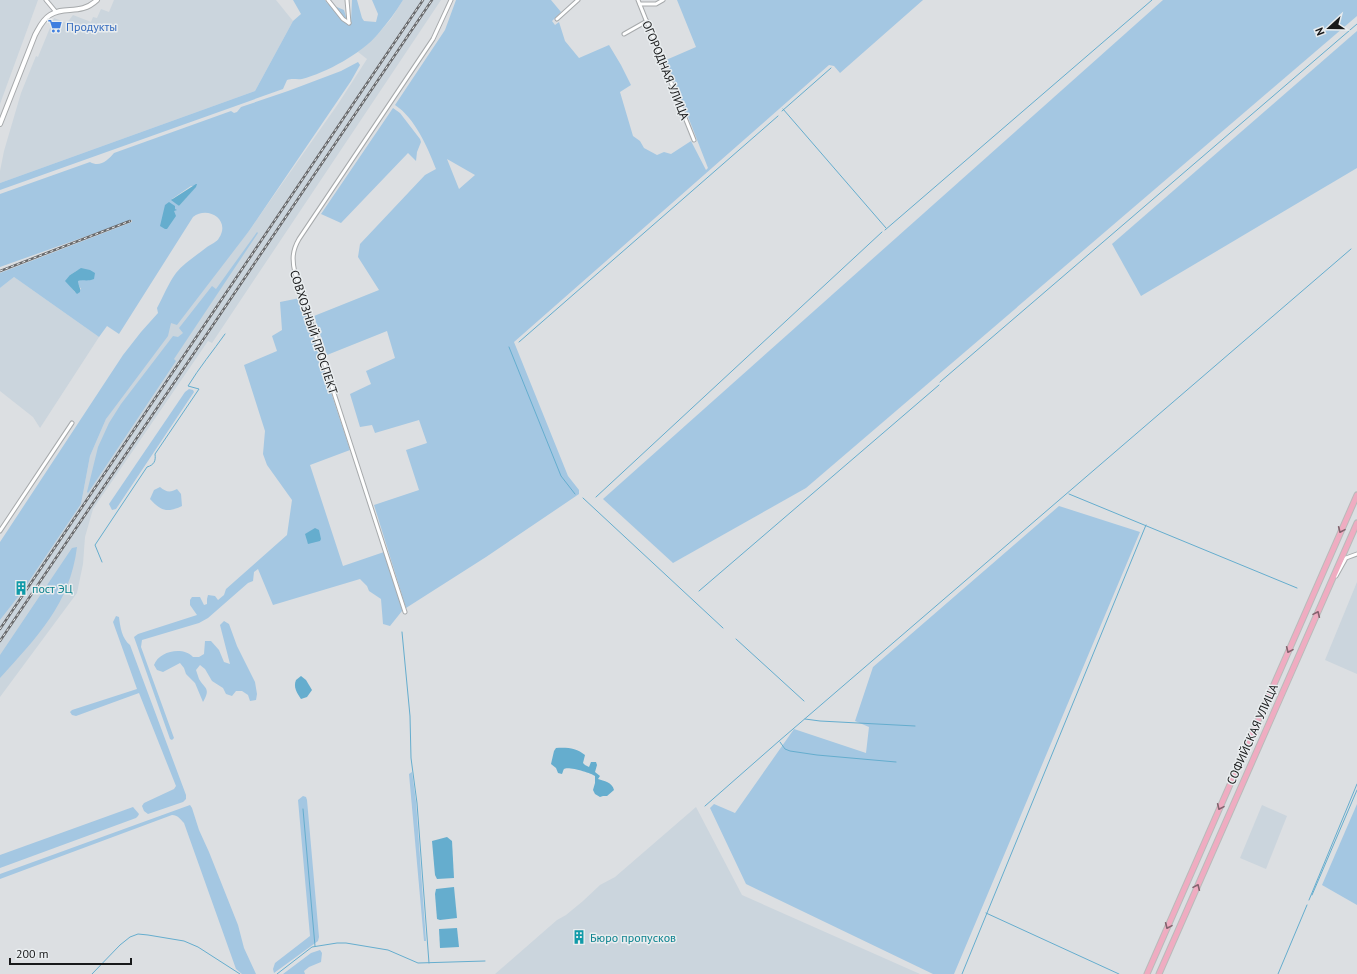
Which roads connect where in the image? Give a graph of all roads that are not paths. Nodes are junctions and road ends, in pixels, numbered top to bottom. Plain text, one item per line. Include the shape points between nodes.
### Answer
1 (46, 0) edge
2 (97, 0) edge
3 (328, 0) edge
4 (346, 0) edge
5 (451, 0) edge
6 (578, 0) edge
7 (638, 0) edge
8 (663, 0) edge
9 (640, 4) junction
10 (56, 12) junction
11 (557, 19) dead end
12 (647, 22) junction
13 (624, 34) dead end
14 (0, 124) edge
15 (694, 140) dead end
16 (72, 423) dead end
17 (1357, 495) edge
18 (1357, 522) edge
19 (0, 531) edge
20 (1357, 554) edge
21 (1330, 584) junction
22 (405, 612) dead end
23 (1147, 974) edge
24 (1159, 974) edge

1 - 10 street
2 - 10 street via 81,10
3 - 4 street via 349,23
5 - 22 street, СОВХОЗНЫЙ ПРОСПЕКТ via 433,39 299,239 292,255 294,273
6 - 11 street
7 - 9 street, ОГОРОДНАЯ УЛИЦА
8 - 9 street via 656,4
9 - 12 street, ОГОРОДНАЯ УЛИЦА
10 - 14 street via 40,24
12 - 13 street
12 - 15 street, ОГОРОДНАЯ УЛИЦА
16 - 19 street
17 -> 23 main road, СОФИЙСКАЯ УЛИЦА
18 - 21 main road, СОФИЙСКАЯ УЛИЦА
20 - 21 street via 1346,558
24 -> 21 main road, СОФИЙСКАЯ УЛИЦА

